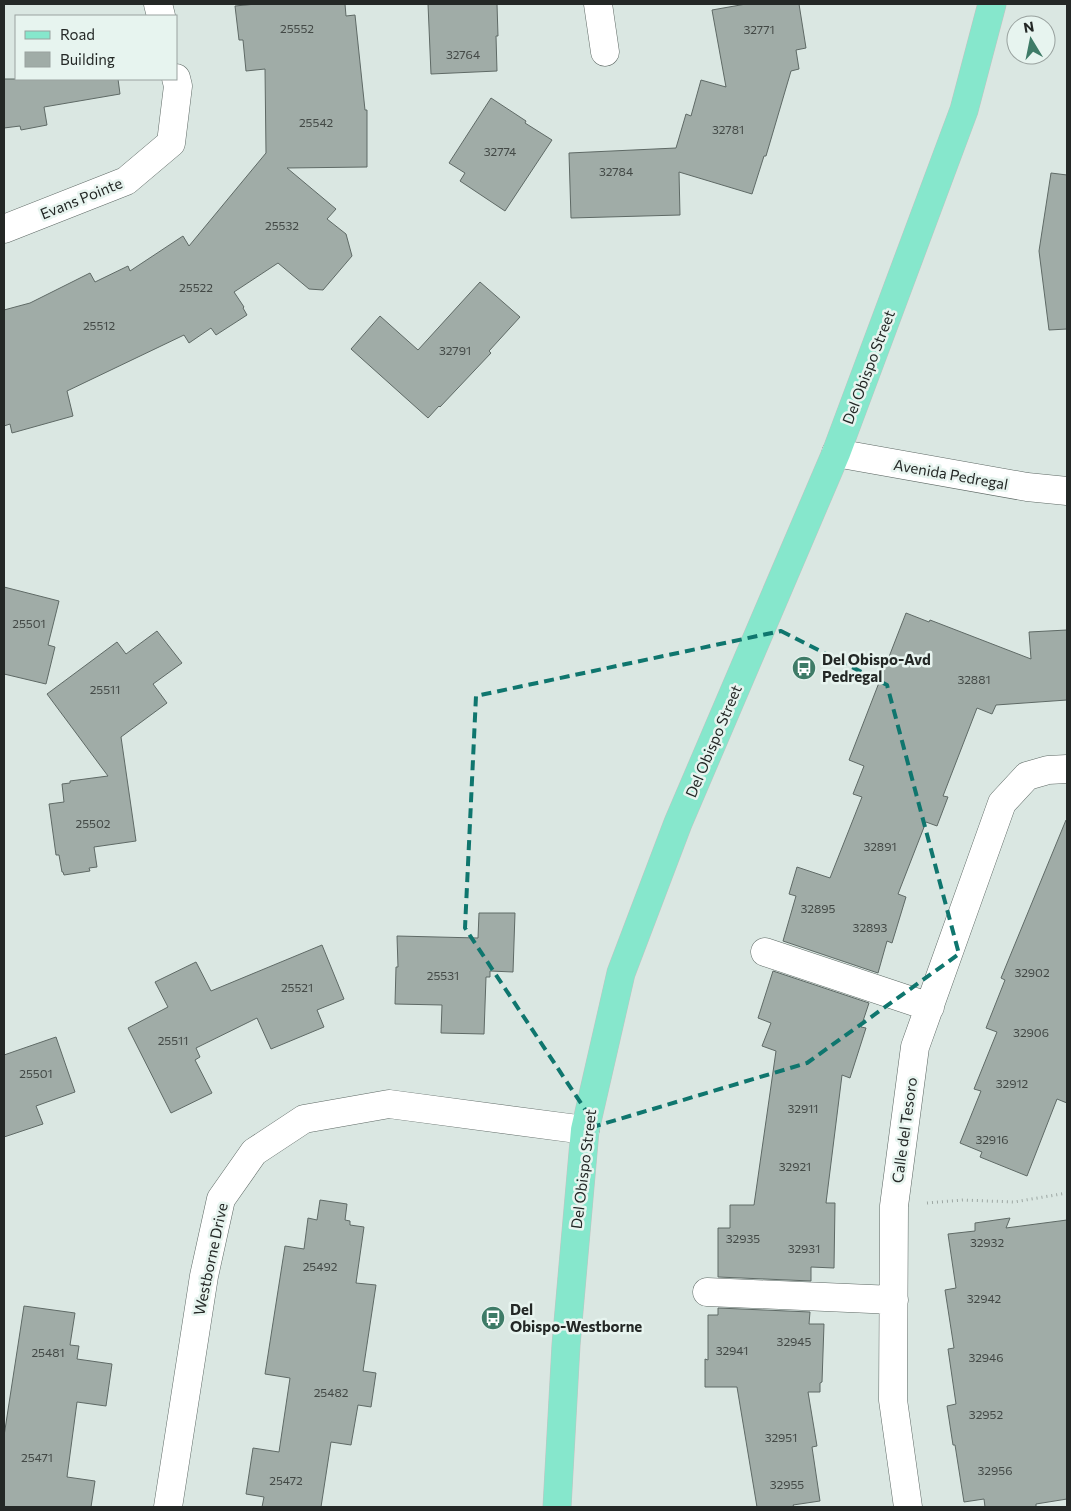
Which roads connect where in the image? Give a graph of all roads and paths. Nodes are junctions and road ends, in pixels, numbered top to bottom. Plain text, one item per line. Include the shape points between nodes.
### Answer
1 (598, 4) edge
2 (992, 4) edge
3 (605, 52) dead end
4 (176, 80) edge
5 (4, 229) edge
6 (836, 453) junction
7 (1067, 491) edge
8 (1067, 769) edge
9 (765, 952) dead end
10 (930, 1007) junction
11 (585, 1130) junction
12 (1067, 1193) edge
13 (894, 1206) junction
14 (707, 1292) dead end
15 (894, 1300) junction
16 (168, 1507) edge
17 (557, 1507) edge
18 (908, 1507) edge

1 - 3 street
2 - 6 main road, Del Obispo Street via 964,110
4 - 5 street, Evans Pointe via 171,143 126,181
6 - 7 street, Avenida Pedregal via 1027,487
6 - 11 main road, Del Obispo Street via 678,823 621,973
8 - 10 street, Calle del Tesoro via 1027,776 1002,802
9 - 10 street
10 - 13 street, Calle del Tesoro via 915,1047
11 - 16 street, Westborne Drive via 389,1104 304,1119 254,1152 221,1199 204,1276
11 - 17 main road, Del Obispo Street via 566,1345
12 - 13 path via 1014,1202 964,1200
13 - 15 street, Calle del Tesoro
14 - 15 street
15 - 18 street, Calle del Tesoro via 893,1400

